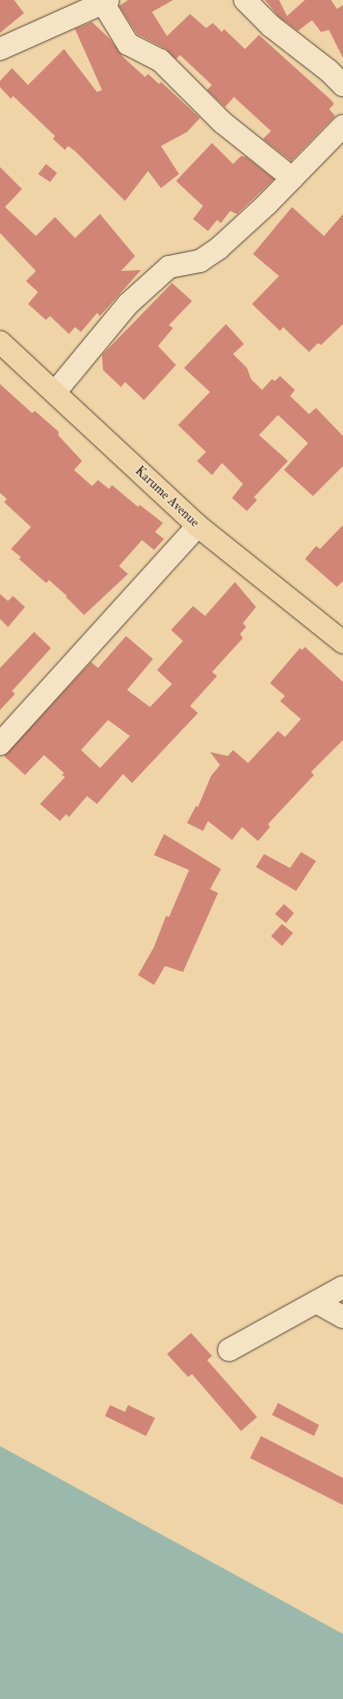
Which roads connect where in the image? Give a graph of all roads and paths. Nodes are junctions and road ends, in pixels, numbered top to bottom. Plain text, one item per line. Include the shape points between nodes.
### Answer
1 (245, 0) edge
2 (106, 1) edge
3 (0, 48) edge
4 (343, 85) edge
5 (343, 126) edge
6 (292, 178) junction
7 (0, 342) edge
8 (56, 391) junction
9 (198, 526) junction
10 (341, 635) edge
11 (0, 744) edge
12 (343, 1287) edge
13 (316, 1302) junction
14 (343, 1317) edge
15 (229, 1350) dead end

1 - 4 street via 271,26
2 - 3 street
2 - 6 street via 128,44 160,60 222,122
5 - 6 street
6 - 8 street via 219,248 200,261 169,267 133,299
7 - 8 main road, Karume Avenue
8 - 9 main road, Karume Avenue
9 - 10 main road, Karume Avenue
9 - 11 street
12 - 13 street
13 - 14 street
13 - 15 street

